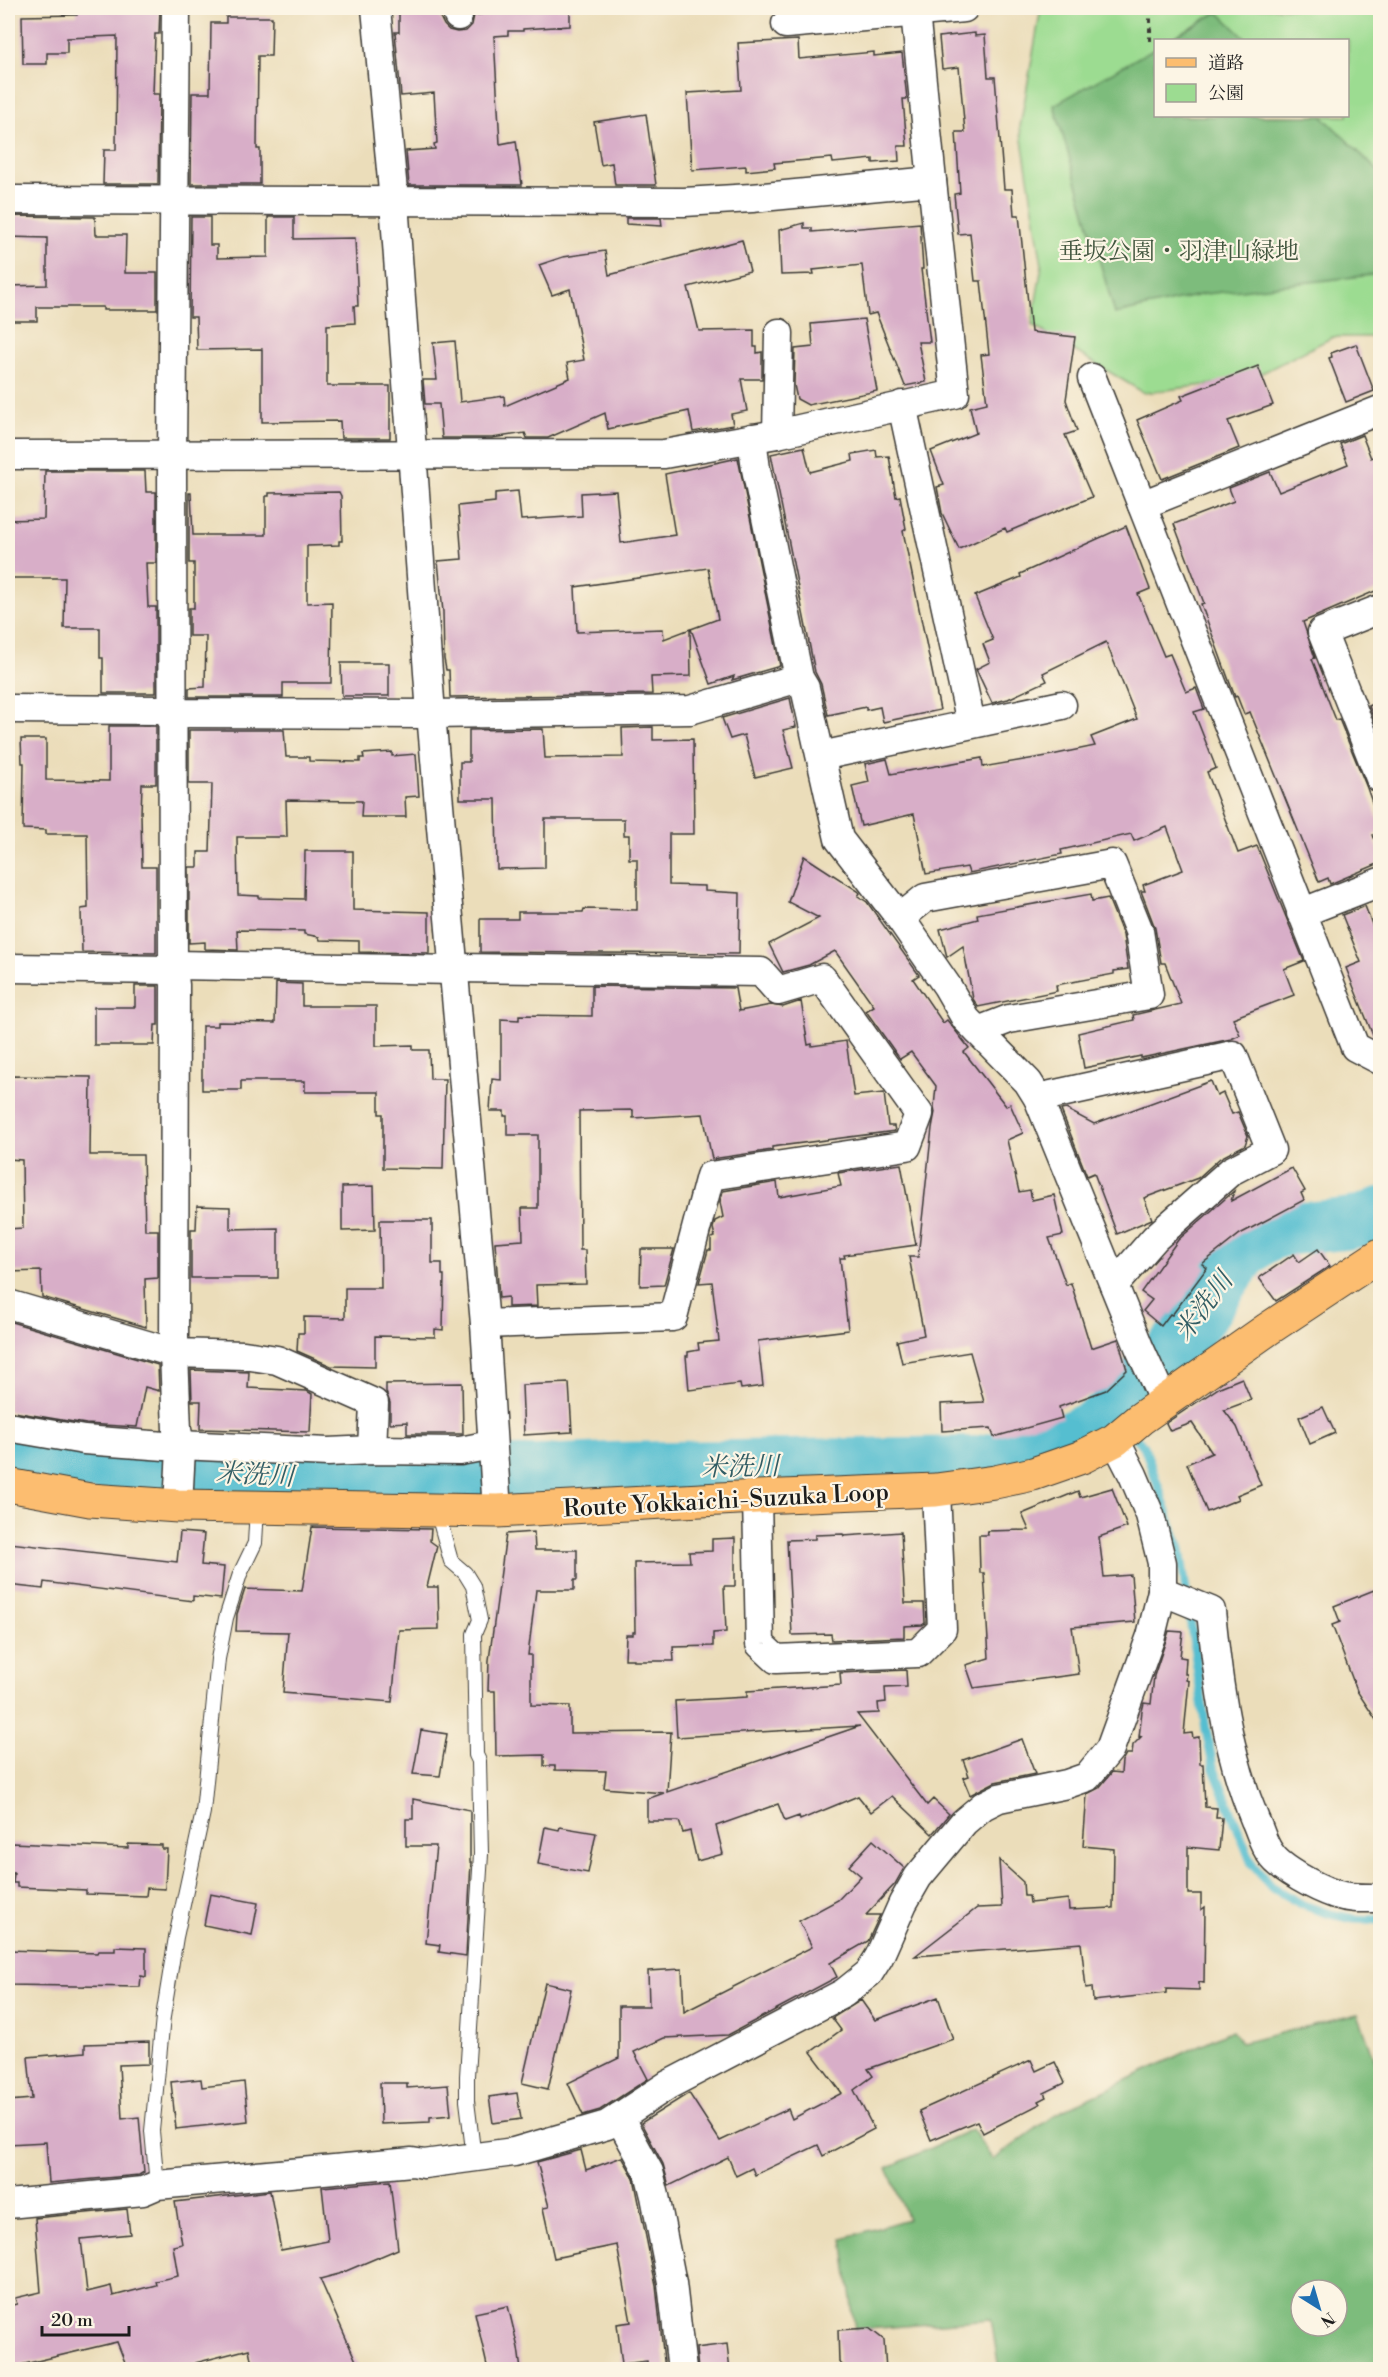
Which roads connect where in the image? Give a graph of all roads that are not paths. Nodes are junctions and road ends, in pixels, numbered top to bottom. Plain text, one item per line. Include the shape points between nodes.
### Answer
1 (177, 8) edge
2 (376, 8) edge
3 (964, 8) edge
4 (915, 12) junction
5 (786, 24) dead end
6 (932, 181) junction
7 (8, 200) edge
8 (174, 201) junction
9 (394, 202) junction
10 (779, 333) dead end
11 (1092, 378) dead end
12 (902, 405) junction
13 (1380, 410) edge
14 (764, 436) junction
15 (8, 455) edge
16 (172, 455) junction
17 (413, 455) junction
18 (1142, 505) junction
19 (1380, 609) edge
20 (799, 678) junction
21 (1062, 705) dead end
22 (8, 709) edge
23 (172, 713) junction
24 (431, 714) junction
25 (971, 723) junction
26 (821, 756) junction
27 (1380, 778) edge
28 (1380, 882) edge
29 (1301, 913) junction
30 (900, 918) junction
31 (8, 968) edge
32 (173, 968) junction
33 (454, 969) junction
34 (978, 1031) junction
35 (1380, 1060) edge
36 (1038, 1098) junction
37 (1380, 1255) edge
38 (1114, 1285) junction
39 (8, 1304) edge
40 (484, 1324) junction
41 (174, 1353) junction
42 (1135, 1424) junction
43 (8, 1426) edge
44 (180, 1447) junction
45 (491, 1448) junction
46 (372, 1450) junction
47 (8, 1485) edge
48 (936, 1490) junction
49 (757, 1497) junction
50 (178, 1502) junction
51 (496, 1505) junction
52 (257, 1508) junction
53 (437, 1511) junction
54 (1166, 1593) junction
55 (1380, 1898) edge
56 (619, 2117) junction
57 (474, 2158) junction
58 (157, 2185) junction
59 (8, 2204) edge
60 (682, 2370) edge

1 - 8 street
2 - 9 street
3 - 4 street
4 - 5 street
4 - 6 street
6 - 9 street via 684,202
6 - 12 street via 955,394
7 - 8 street
8 - 9 street
8 - 16 street
9 - 17 street
10 - 14 street
11 - 18 street
12 - 14 street
12 - 25 street
13 - 18 street
14 - 17 street via 664,454
14 - 20 street via 756,469
15 - 16 street
16 - 17 street
16 - 23 street
17 - 24 street
18 - 29 street
19 - 27 street via 1322,632
20 - 24 street via 690,710
20 - 26 street via 805,688
21 - 25 street
22 - 23 street
23 - 24 street
23 - 32 street
24 - 33 street
25 - 26 street
26 - 30 street via 839,839
28 - 29 street
29 - 35 street via 1355,1047
30 - 34 street via 966,1019
30 - 34 street via 925,898 1112,864 1139,931 1149,995 1009,1019
31 - 32 street
32 - 33 street
32 - 41 street
33 - 40 street
33 - 40 street via 761,972 778,991 822,978 919,1114 907,1146 710,1176 673,1317
34 - 36 street via 1028,1082
36 - 38 street
36 - 38 street via 1233,1055 1242,1076 1271,1150 1231,1171 1155,1238
37 - 42 main road, Route Yokkaichi-Suzuka Loop
38 - 42 street via 1139,1347
39 - 41 street
40 - 45 street
41 - 44 street
41 - 46 street via 277,1360 374,1403
42 - 48 main road, Route Yokkaichi-Suzuka Loop via 1082,1457 1033,1474
42 - 54 street via 1134,1475 1150,1515
43 - 44 street via 84,1440
44 - 46 street
44 - 50 street
45 - 46 street
45 - 51 street
47 - 50 main road, Route Yokkaichi-Suzuka Loop via 90,1500
48 - 49 main road, Route Yokkaichi-Suzuka Loop
48 - 49 street via 942,1629 918,1653 776,1659 760,1644
49 - 51 main road, Route Yokkaichi-Suzuka Loop
50 - 52 main road, Route Yokkaichi-Suzuka Loop
51 - 53 main road, Route Yokkaichi-Suzuka Loop
52 - 53 main road, Route Yokkaichi-Suzuka Loop
52 - 58 lane via 255,1543 240,1574 218,1659 203,1812 163,2017 152,2131
53 - 57 lane via 451,1561 473,1586 480,1620 474,1634 481,1854 467,2076
54 - 55 street via 1211,1611 1230,1748 1270,1855 1289,1870 1336,1894
54 - 56 street via 1110,1749 1087,1777 1013,1794 983,1806 964,1822 918,1877 868,1973 844,1993 668,2085
56 - 57 street via 607,2125 514,2152
56 - 60 street via 649,2172 655,2196 672,2283
57 - 58 street
58 - 59 street via 143,2191

